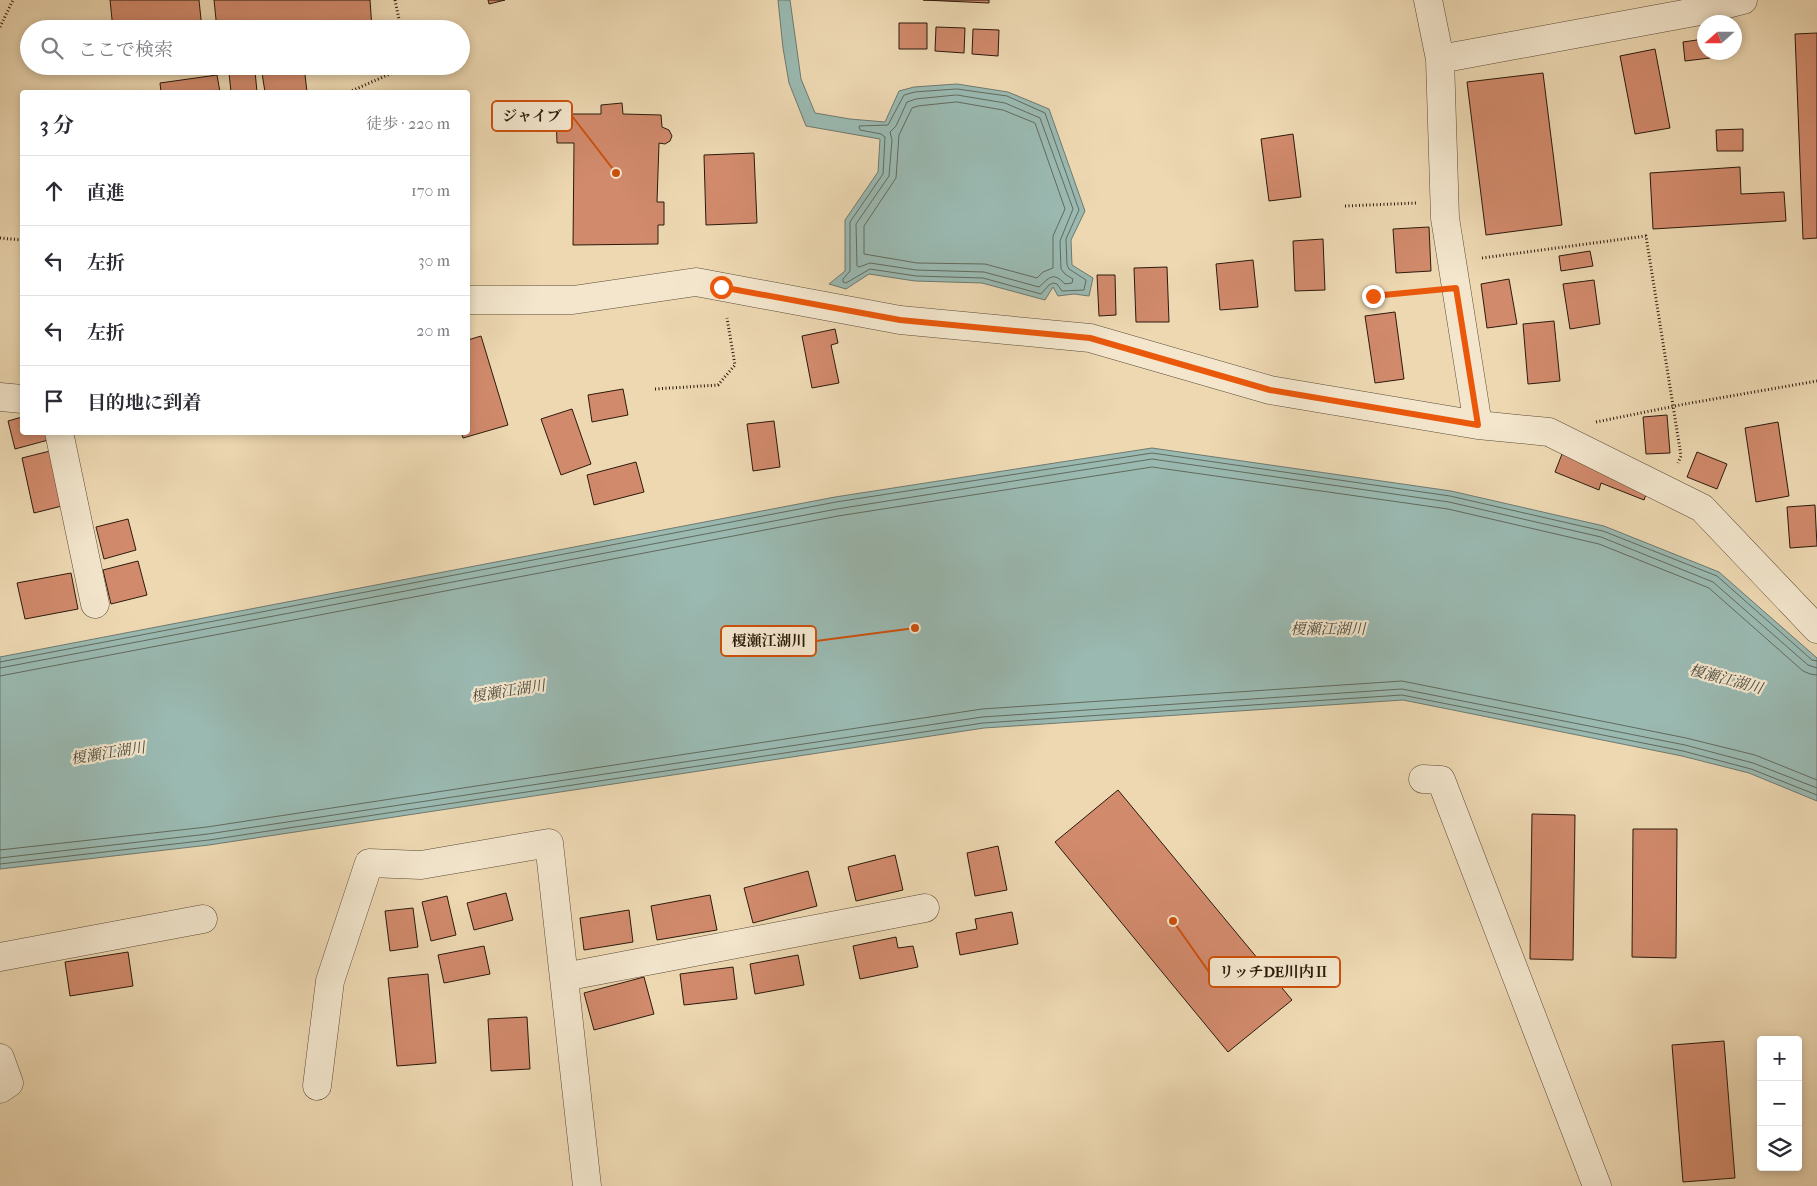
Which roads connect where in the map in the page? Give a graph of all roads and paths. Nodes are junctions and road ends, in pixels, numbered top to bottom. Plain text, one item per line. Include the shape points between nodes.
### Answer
1 (13, 0) edge
2 (395, 0) edge
3 (1428, 0) edge
4 (1742, 0) edge
5 (399, 20) edge
6 (0, 27) edge
7 (1440, 59) junction
8 (388, 75) edge
9 (354, 90) edge
10 (1444, 202) junction
11 (1345, 206) dead end
12 (0, 238) edge
13 (20, 240) edge
14 (1454, 275) junction
15 (721, 287) junction
16 (1373, 296) dead end
17 (470, 300) edge
18 (1817, 381) edge
19 (655, 389) dead end
20 (0, 397) edge
21 (20, 399) edge
22 (1674, 406) junction
23 (1478, 425) junction
24 (1549, 432) junction
25 (60, 435) edge
26 (1670, 492) junction
27 (95, 604) dead end
28 (1817, 629) edge
29 (1423, 779) dead end
30 (925, 908) dead end
31 (203, 919) dead end
32 (0, 957) edge
33 (564, 976) junction
34 (0, 1058) edge
35 (317, 1086) dead end
36 (0, 1088) edge
37 (586, 1186) edge
38 (1597, 1186) edge

1 - 6 path
2 - 5 path
3 - 7 street
4 - 7 street via 1700,11
7 - 10 street
8 - 9 path
10 - 11 path
10 - 14 street
12 - 13 path
14 - 16 path
14 - 22 path via 1646,236
14 - 23 street
15 - 17 street via 696,282 574,300
15 - 19 path via 736,365 718,385
15 - 23 street via 900,320 1090,338 1270,390
18 - 22 path
20 - 21 street
22 - 24 path
22 - 26 path via 1681,456
23 - 24 street
24 - 26 street
25 - 27 street
26 - 28 street via 1702,508
29 - 38 street via 1441,780
30 - 33 street
31 - 32 street
33 - 35 street via 549,843 421,865 369,863 330,981
33 - 37 street
34 - 36 street via 9,1083

